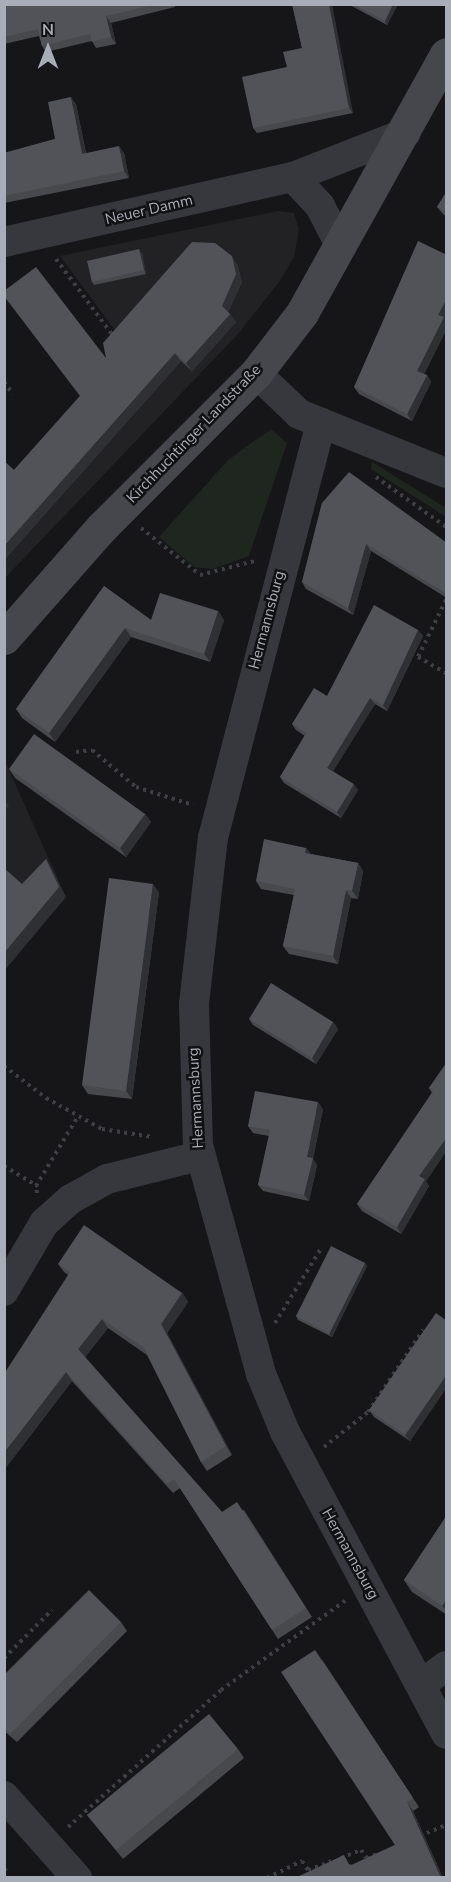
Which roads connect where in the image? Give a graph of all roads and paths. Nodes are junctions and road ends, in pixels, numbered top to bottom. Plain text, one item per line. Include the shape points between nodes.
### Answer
1 (447, 54) edge
2 (406, 133) junction
3 (293, 177) junction
4 (43, 233) junction
5 (4, 242) edge
6 (341, 247) junction
7 (115, 337) edge
8 (256, 373) junction
9 (4, 382) edge
10 (13, 394) dead end
11 (321, 423) junction
12 (447, 473) edge
13 (121, 508) junction
14 (286, 550) junction
15 (447, 600) edge
16 (4, 638) edge
17 (447, 673) edge
18 (76, 752) dead end
19 (218, 810) junction
20 (4, 1066) edge
21 (78, 1116) junction
22 (155, 1138) dead end
23 (199, 1156) junction
24 (4, 1166) edge
25 (36, 1186) junction
26 (54, 1214) junction
27 (320, 1250) dead end
28 (4, 1291) edge
29 (423, 1330) edge
30 (248, 1337) junction
31 (301, 1462) junction
32 (368, 1585) junction
33 (52, 1610) dead end
34 (4, 1658) edge
35 (447, 1666) edge
36 (422, 1684) junction
37 (447, 1734) edge
38 (4, 1796) edge
39 (447, 1825) edge
40 (416, 1838) edge
41 (50, 1843) junction
42 (386, 1850) edge
43 (78, 1878) edge
44 (267, 1878) edge

1 - 2 main road, Kirchhuchtinger Landstraße
2 - 3 street, Neuer Damm
2 - 6 main road, Kirchhuchtinger Landstraße
3 - 4 street, Neuer Damm
3 - 6 street via 320,206
4 - 5 street, Neuer Damm
4 - 7 path
6 - 8 main road, Kirchhuchtinger Landstraße via 302,313
8 - 11 street via 299,414
8 - 13 main road, Kirchhuchtinger Landstraße
9 - 10 path
11 - 12 street
11 - 14 street, Hermannsburg
13 - 14 path via 200,575
13 - 16 main road, Kirchhuchtinger Landstraße
14 - 19 street, Hermannsburg
15 - 17 path via 418,657
18 - 19 path via 92,750 136,787
19 - 23 street, Hermannsburg via 194,1004
20 - 21 path
21 - 22 path via 102,1129
21 - 25 path
23 - 26 street via 107,1179
23 - 30 street, Hermannsburg
24 - 25 path
25 - 26 path
25 - 26 path
26 - 28 street
27 - 30 path via 278,1321
29 - 31 path via 368,1412
30 - 31 street, Hermannsburg
31 - 32 street, Hermannsburg
32 - 36 street, Hermannsburg
32 - 41 path via 220,1690
33 - 34 path
35 - 36 street
36 - 37 street, Hermannsburg
38 - 41 street
39 - 40 path
41 - 43 street
42 - 44 path via 366,1858 361,1850 308,1870 302,1862

